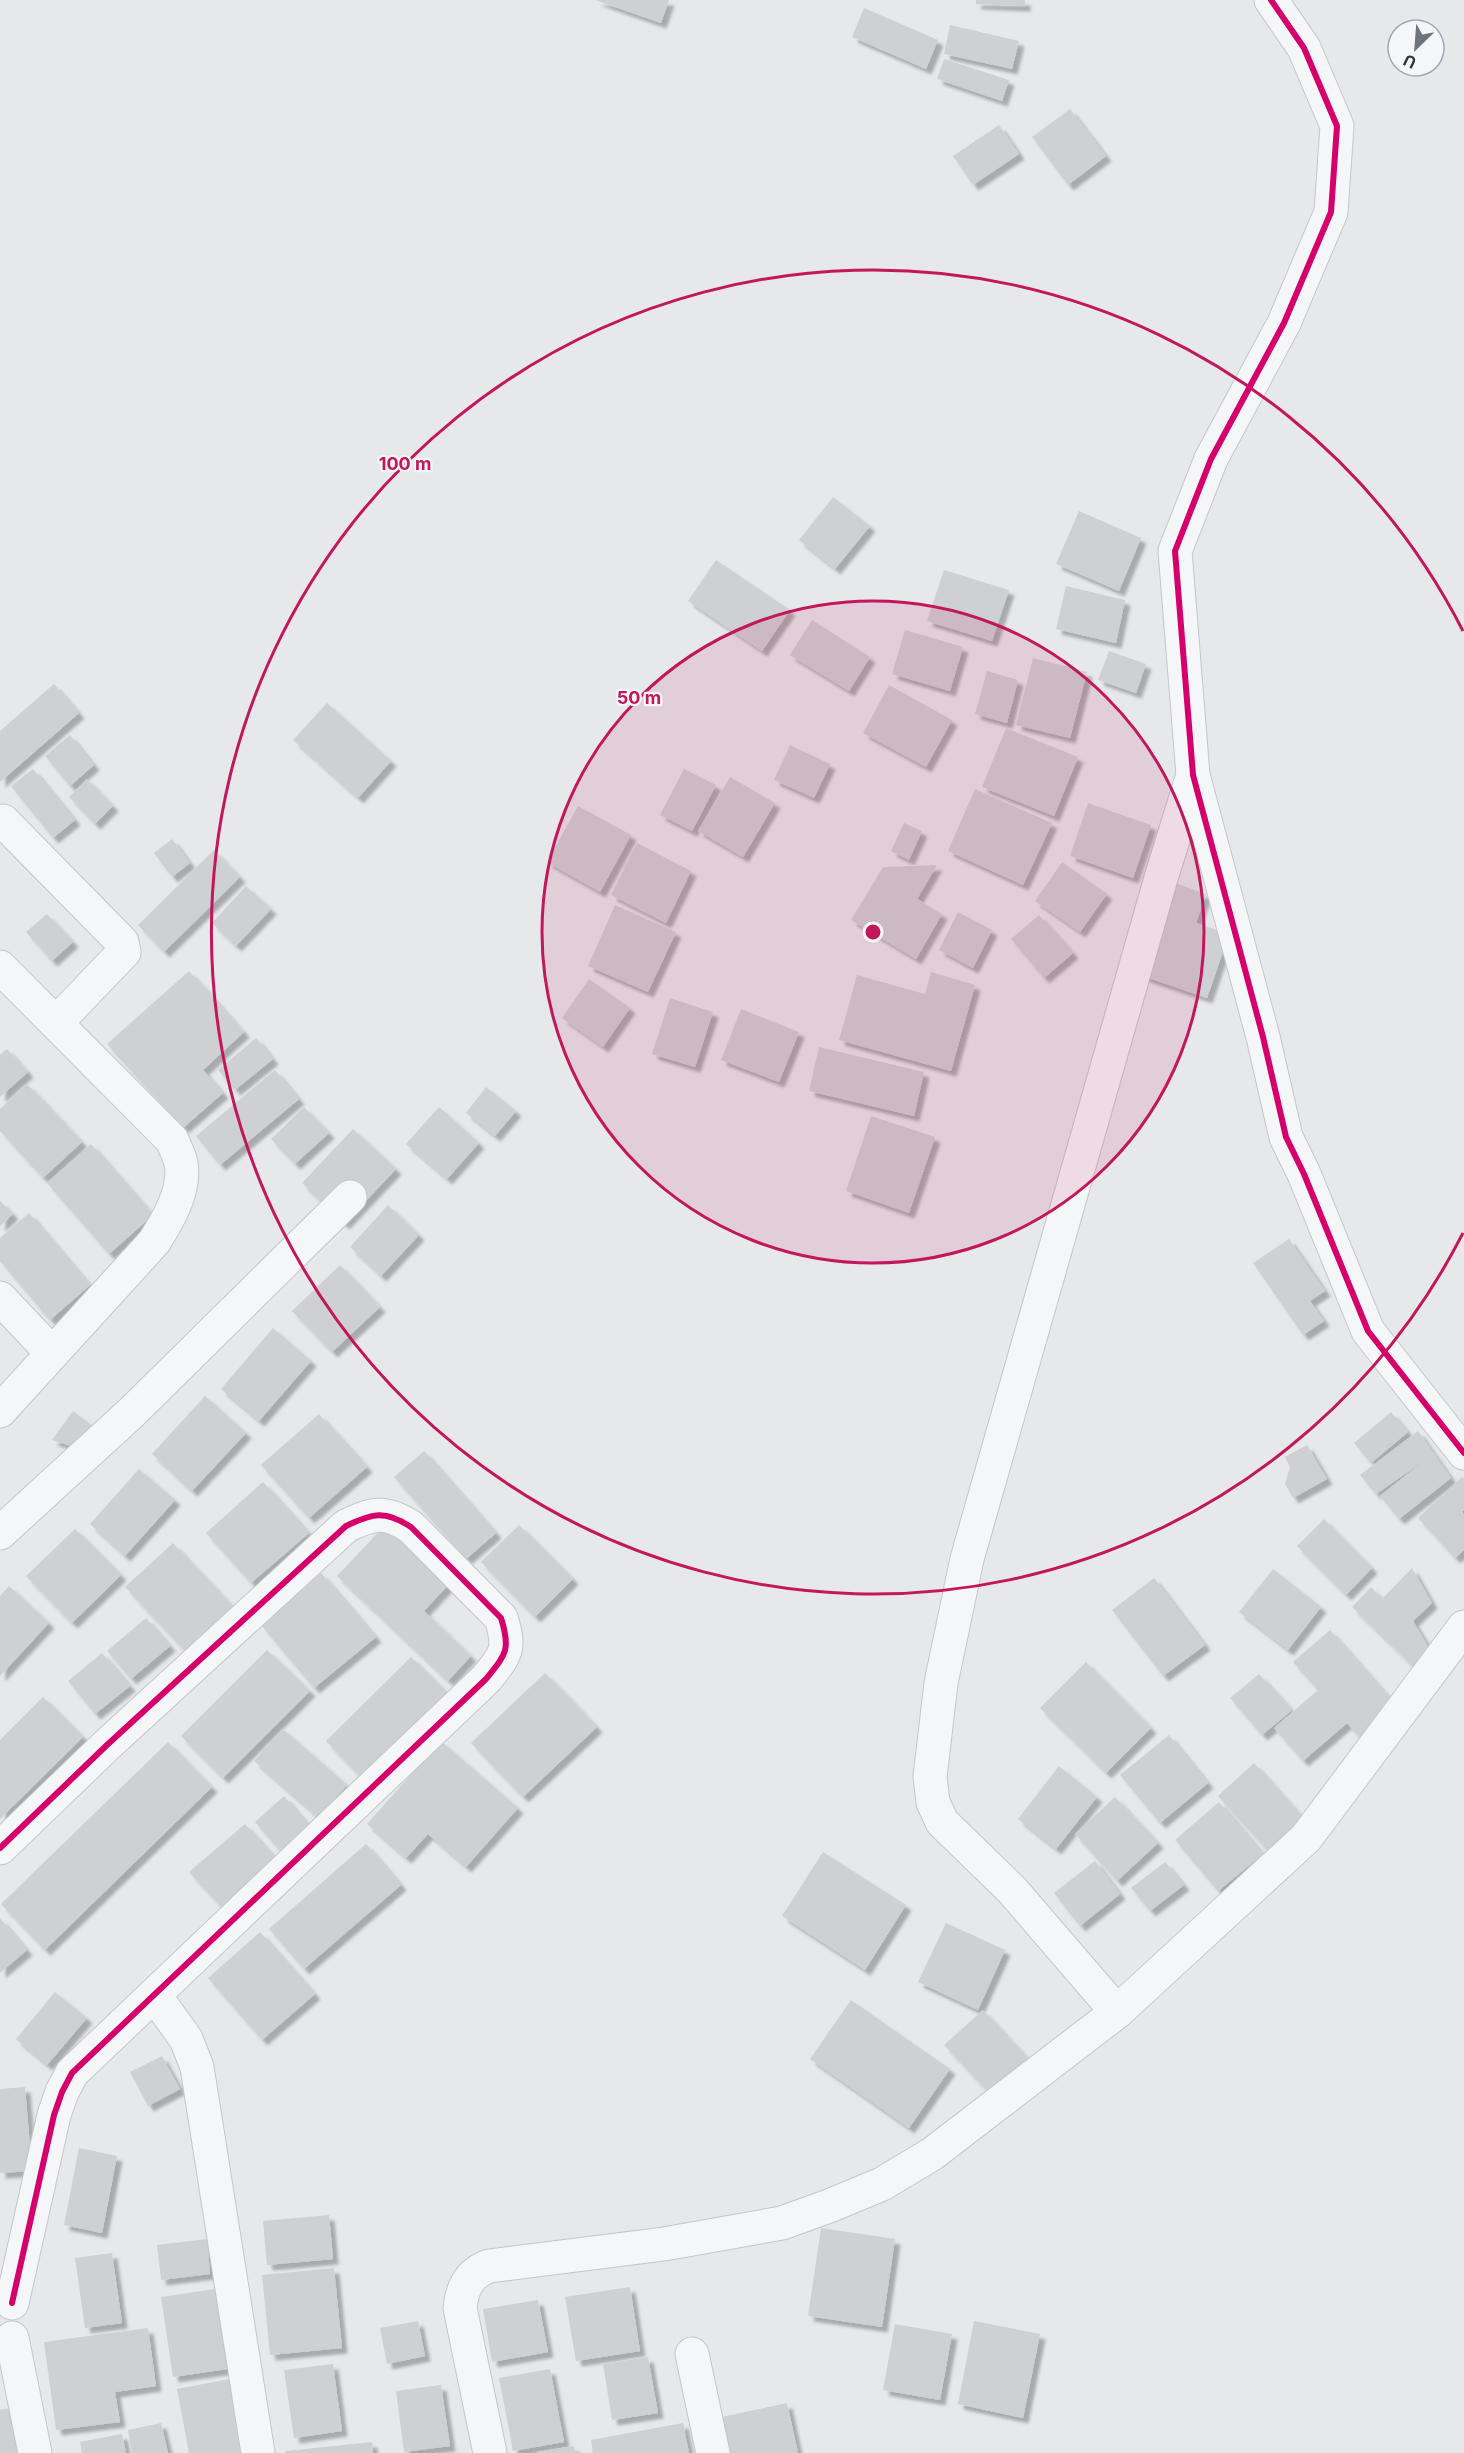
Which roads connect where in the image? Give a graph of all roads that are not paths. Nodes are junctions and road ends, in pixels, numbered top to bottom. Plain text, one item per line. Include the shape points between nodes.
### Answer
1 (1271, 0) edge
2 (1193, 775) junction
3 (3, 821) dead end
4 (0, 967) edge
5 (56, 1023) junction
6 (350, 1197) dead end
7 (0, 1298) edge
8 (52, 1353) junction
9 (0, 1411) edge
10 (1464, 1453) edge
11 (0, 1533) edge
12 (1460, 1638) edge
13 (0, 1848) edge
14 (154, 1996) junction
15 (1117, 2012) junction
16 (6, 2302) edge
17 (6, 2346) edge
18 (692, 2354) dead end
19 (35, 2453) edge
20 (258, 2453) edge
21 (490, 2453) edge
22 (713, 2453) edge

1 - 2 street via 1304,48 1336,126 1331,212 1284,323 1211,459 1174,551
2 - 10 street via 1286,1137 1368,1331
2 - 15 street via 967,1559 941,1683 930,1777 933,1802 942,1822 1012,1890
3 - 5 street via 122,942 123,952
4 - 5 street
5 - 8 street via 172,1140 181,1163 180,1186 169,1217 154,1242
6 - 11 street via 131,1413
7 - 8 street
8 - 9 street
12 - 15 street via 1306,1838
13 - 14 street via 108,1743 346,1526 370,1515 395,1516 411,1527 501,1618 507,1636 504,1656 486,1679
14 - 16 street via 72,2073 62,2092
14 - 20 street via 186,2039 197,2067
15 - 21 street via 932,2154 882,2184 829,2206 782,2223 732,2233 481,2269 466,2284 460,2308
16 - 17 street
17 - 19 street
18 - 22 street

